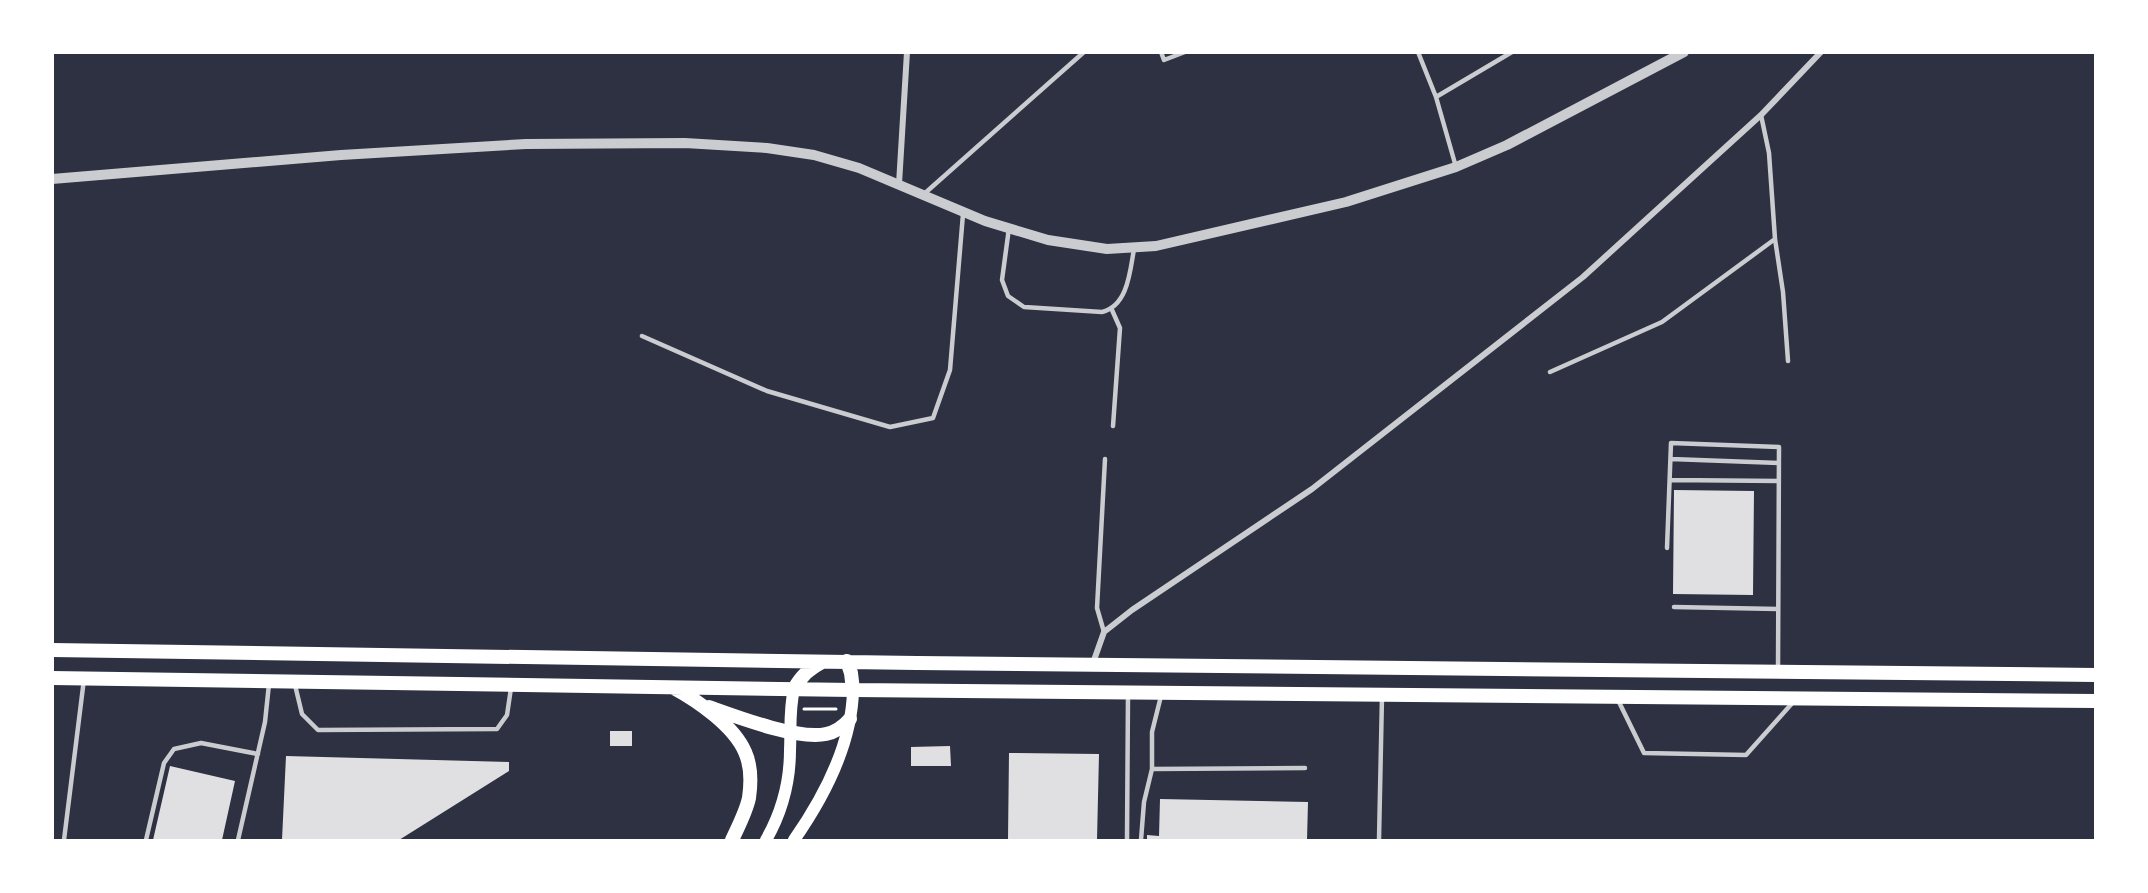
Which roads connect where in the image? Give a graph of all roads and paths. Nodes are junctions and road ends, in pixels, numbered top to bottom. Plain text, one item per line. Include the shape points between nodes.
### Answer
1 (907, 52) edge
2 (1084, 52) edge
3 (1161, 52) edge
4 (1185, 52) edge
5 (1418, 52) edge
6 (1512, 52) edge
7 (1684, 52) edge
8 (1821, 52) edge
9 (1436, 97) junction
10 (1761, 116) junction
11 (1456, 167) junction
12 (52, 179) edge
13 (899, 184) junction
14 (924, 194) junction
15 (963, 211) junction
16 (1009, 228) junction
17 (1775, 239) junction
18 (1134, 248) junction
19 (1112, 310) junction
20 (642, 336) dead end
21 (1788, 361) dead end
22 (1550, 372) dead end
23 (1113, 426) dead end
24 (1105, 459) dead end
25 (1671, 459) junction
26 (1779, 463) junction
27 (1670, 480) junction
28 (1779, 481) junction
29 (1667, 548) dead end
30 (1674, 607) dead end
31 (1778, 609) junction
32 (1104, 632) junction
33 (52, 650) edge
34 (824, 661) junction
35 (847, 661) junction
36 (1093, 663) junction
37 (1778, 671) junction
38 (2096, 675) edge
39 (52, 678) edge
40 (84, 679) junction
41 (269, 682) junction
42 (294, 682) junction
43 (511, 685) junction
44 (672, 687) junction
45 (794, 689) junction
46 (853, 690) junction
47 (1128, 692) junction
48 (1162, 692) junction
49 (1382, 694) junction
50 (1617, 698) junction
51 (1797, 698) junction
52 (2096, 701) edge
53 (704, 705) junction
54 (802, 709) dead end
55 (847, 714) junction
56 (790, 731) junction
57 (258, 754) junction
58 (1305, 768) dead end
59 (1152, 769) junction
60 (64, 840) edge
61 (146, 840) edge
62 (238, 840) edge
63 (732, 840) edge
64 (766, 840) edge
65 (794, 840) edge
66 (1127, 840) edge
67 (1140, 840) edge
68 (1379, 840) edge

1 - 13 street
2 - 14 lane
3 - 4 lane via 1164,60
5 - 9 lane
6 - 9 lane
7 - 11 street via 1507,146
8 - 10 street
9 - 11 lane
10 - 17 lane via 1769,153
10 - 32 street via 1583,278 1312,489
11 - 18 street via 1346,202
12 - 13 street via 526,144 685,143 814,155
13 - 14 street
14 - 15 street
15 - 16 street
15 - 20 lane via 950,370 933,418 890,427 767,391
16 - 18 street via 1048,240 1107,249
16 - 19 lane via 1002,280 1008,296 1024,307
17 - 21 lane
17 - 22 lane via 1662,322
18 - 19 lane via 1129,277
19 - 23 lane via 1120,328
24 - 32 lane via 1097,608
25 - 26 lane
25 - 26 lane via 1671,443 1779,447
25 - 27 lane
26 - 28 lane
27 - 28 lane
27 - 29 lane
28 - 31 lane
30 - 31 lane
31 - 37 lane
32 - 36 street
33 - 34 main road
34 - 35 main road
34 - 45 main road via 809,669
35 - 36 main road
35 - 46 main road
36 - 37 main road
37 - 38 main road
39 - 40 main road
40 - 41 main road
40 - 60 lane
41 - 42 main road
41 - 57 lane
42 - 43 main road
42 - 43 lane via 302,714 318,730 497,729 507,715
43 - 44 main road
44 - 45 main road
44 - 53 main road
45 - 46 main road
45 - 56 main road
46 - 47 main road
46 - 55 main road via 852,711
47 - 48 main road
47 - 66 lane
48 - 49 main road
48 - 59 lane via 1152,732
49 - 50 main road
49 - 68 lane
50 - 51 main road
50 - 51 lane via 1644,753 1746,755
51 - 52 main road
53 - 56 main road
53 - 63 main road via 745,751 749,770 748,800
54 - 55 path
55 - 56 main road via 835,731 825,734
55 - 65 main road via 842,746 829,780
56 - 64 main road via 784,802
57 - 61 lane via 201,743 174,749 164,763
57 - 62 lane
58 - 59 lane
59 - 67 lane

